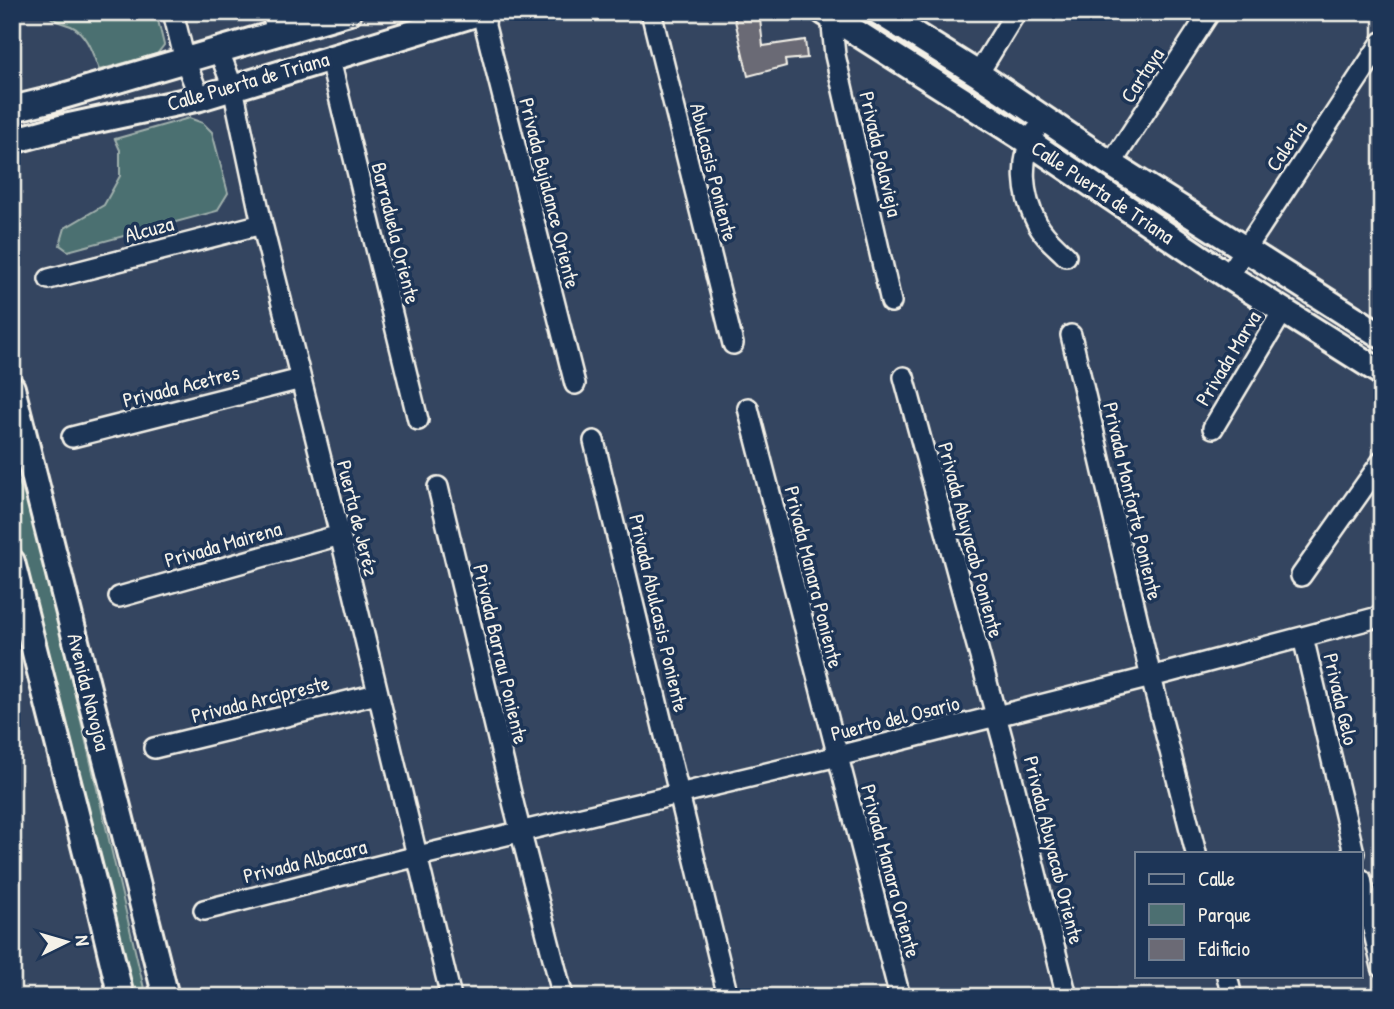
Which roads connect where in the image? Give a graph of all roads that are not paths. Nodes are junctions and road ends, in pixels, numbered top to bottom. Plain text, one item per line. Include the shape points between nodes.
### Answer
1 (173, 12) edge
2 (349, 12) edge
3 (484, 12) edge
4 (651, 12) edge
5 (879, 12) edge
6 (1016, 12) edge
7 (1210, 12) edge
8 (829, 13) edge
9 (448, 17) edge
10 (274, 23) edge
11 (1382, 42) edge
12 (219, 51) junction
13 (334, 56) junction
14 (186, 61) junction
15 (978, 74) junction
16 (233, 88) junction
17 (200, 98) junction
18 (53, 99) junction
19 (12, 109) edge
20 (1043, 118) junction
21 (60, 128) junction
22 (12, 141) edge
23 (1029, 142) junction
24 (1111, 164) junction
25 (262, 223) junction
26 (1245, 249) junction
27 (1066, 256) dead end
28 (1228, 276) junction
29 (49, 279) dead end
30 (891, 302) dead end
31 (1283, 311) junction
32 (1070, 335) dead end
33 (1382, 339) edge
34 (733, 344) dead end
35 (1375, 368) edge
36 (904, 377) dead end
37 (301, 379) junction
38 (575, 384) dead end
39 (12, 388) edge
40 (748, 408) dead end
41 (418, 420) dead end
42 (1213, 428) dead end
43 (72, 437) dead end
44 (594, 442) dead end
45 (1382, 461) edge
46 (438, 487) dead end
47 (340, 535) junction
48 (12, 562) edge
49 (1301, 576) dead end
50 (119, 597) dead end
51 (1382, 616) edge
52 (1303, 637) junction
53 (1151, 677) junction
54 (377, 694) junction
55 (996, 715) junction
56 (153, 748) dead end
57 (838, 756) junction
58 (679, 795) junction
59 (521, 832) junction
60 (1196, 852) edge
61 (1354, 852) edge
62 (418, 856) junction
63 (1362, 883) edge
64 (205, 910) dead end
65 (1382, 967) edge
66 (1227, 978) edge
67 (121, 997) edge
68 (166, 997) edge
69 (451, 997) edge
70 (563, 997) edge
71 (728, 997) edge
72 (900, 997) edge
73 (1067, 997) edge
74 (1232, 997) edge

1 - 14 street
2 - 10 street, Calle Puerta de Triana
3 - 9 street, Calle Puerta de Triana
3 - 38 street, Privada Bujalance Oriente
4 - 34 street, Abulcasis Poniente
5 - 15 street, Calle Puerta de Triana
6 - 15 street
7 - 24 street, Cartaya
8 - 23 street, Calle Puerta de Triana
8 - 30 street, Privada Polavieja
9 - 13 street, Calle Puerta de Triana
10 - 12 street, Calle Puerta de Triana
11 - 26 street, Caleria
12 - 14 street, Calle Puerta de Triana
12 - 16 street, Puerta de Jeréz
13 - 16 street, Calle Puerta de Triana
13 - 41 street, Barraduela Oriente via 332,68
14 - 17 street
14 - 18 street, Calle Puerta de Triana
15 - 20 street, Calle Puerta de Triana
16 - 17 street, Calle Puerta de Triana
16 - 25 street, Puerta de Jeréz
17 - 21 street, Calle Puerta de Triana
18 - 19 street, Calle Puerta de Triana
18 - 21 street
20 - 23 street
20 - 24 street, Calle Puerta de Triana
21 - 22 street, Calle Puerta de Triana
23 - 27 street via 1024,169 1032,209 1044,234
23 - 28 street, Calle Puerta de Triana
24 - 26 street, Calle Puerta de Triana
25 - 29 street, Alcuza
25 - 37 street, Puerta de Jeréz
26 - 28 street, Caleria
26 - 33 street, Calle Puerta de Triana
28 - 31 street, Calle Puerta de Triana
31 - 35 street, Calle Puerta de Triana
31 - 42 street, Privada Marva
32 - 53 street, Privada Monforte Poniente
33 - 35 street
36 - 55 street, Privada Abuyacab Poniente
37 - 43 street, Privada Acetres
37 - 47 street, Puerta de Jeréz
39 - 68 street, Avenida Navojoa
40 - 57 street, Privada Manara Poniente
44 - 58 street, Privada Abulcasis Poniente
45 - 49 street
46 - 59 street, Privada Barrau Poniente
47 - 50 street, Privada Mairena
47 - 54 street, Puerta de Jeréz
48 - 67 street, Avenida Navojoa
51 - 52 street, Puerto del Osario
52 - 53 street, Puerto del Osario
52 - 61 street, Privada Gelo
53 - 55 street, Puerto del Osario
53 - 60 street, Privada Monforte Poniente
54 - 56 street, Privada Arcipreste
54 - 62 street, Puerta de Jeréz
55 - 57 street, Puerto del Osario
55 - 73 street, Privada Abuyacab Oriente
57 - 58 street, Puerto del Osario
57 - 72 street, Privada Manara Oriente
58 - 59 street, Puerto del Osario
58 - 71 street, Privada Abulcasis Poniente
59 - 62 street, Puerto del Osario
59 - 70 street, Privada Barrau Poniente
62 - 64 street, Privada Albacara
62 - 69 street, Puerta de Jeréz
63 - 65 street
66 - 74 street

